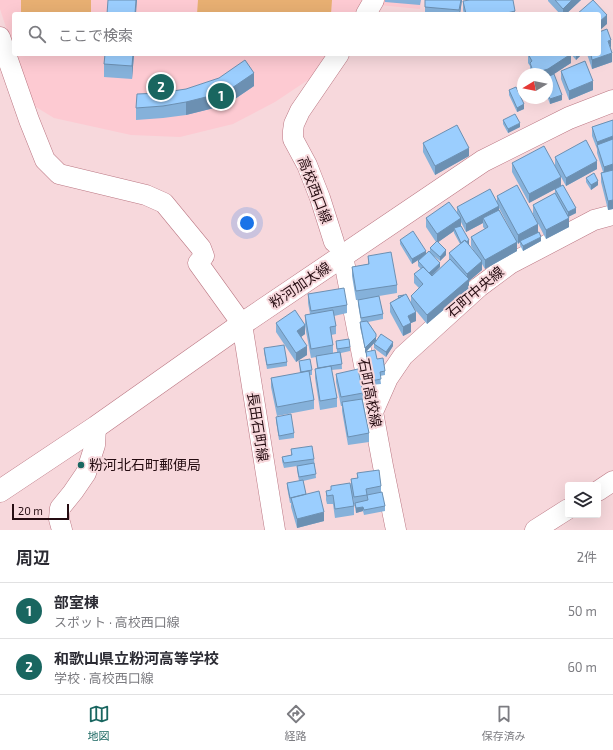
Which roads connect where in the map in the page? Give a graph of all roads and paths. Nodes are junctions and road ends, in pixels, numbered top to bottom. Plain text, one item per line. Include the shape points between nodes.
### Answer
1 (374, 0) edge
2 (367, 12) edge
3 (0, 37) edge
4 (338, 56) edge
5 (613, 101) edge
6 (613, 215) edge
7 (339, 249) junction
8 (242, 324) junction
9 (373, 412) junction
10 (96, 427) junction
11 (613, 481) edge
12 (601, 488) edge
13 (0, 491) edge
14 (565, 511) edge
15 (62, 530) edge
16 (275, 530) edge
17 (396, 530) edge
18 (535, 530) edge

1 - 2 street
3 - 8 street via 45,160 59,174 146,195 164,203 201,248 204,256 198,263
4 - 7 street, 高校西口線 via 300,112 294,124 293,139 307,165
5 - 7 main road, 粉河加太線 via 569,118 483,161
6 - 9 street, 石町中央線 via 594,220 510,264 479,286 403,356 388,378
7 - 8 main road, 粉河加太線
7 - 9 street, 石町高校線
8 - 10 main road, 粉河加太線
8 - 16 street, 長田石町線
9 - 17 street, 石町高校線
10 - 13 main road, 粉河加太線
10 - 15 street via 95,445 86,473 60,508
11 - 12 street
14 - 18 street

